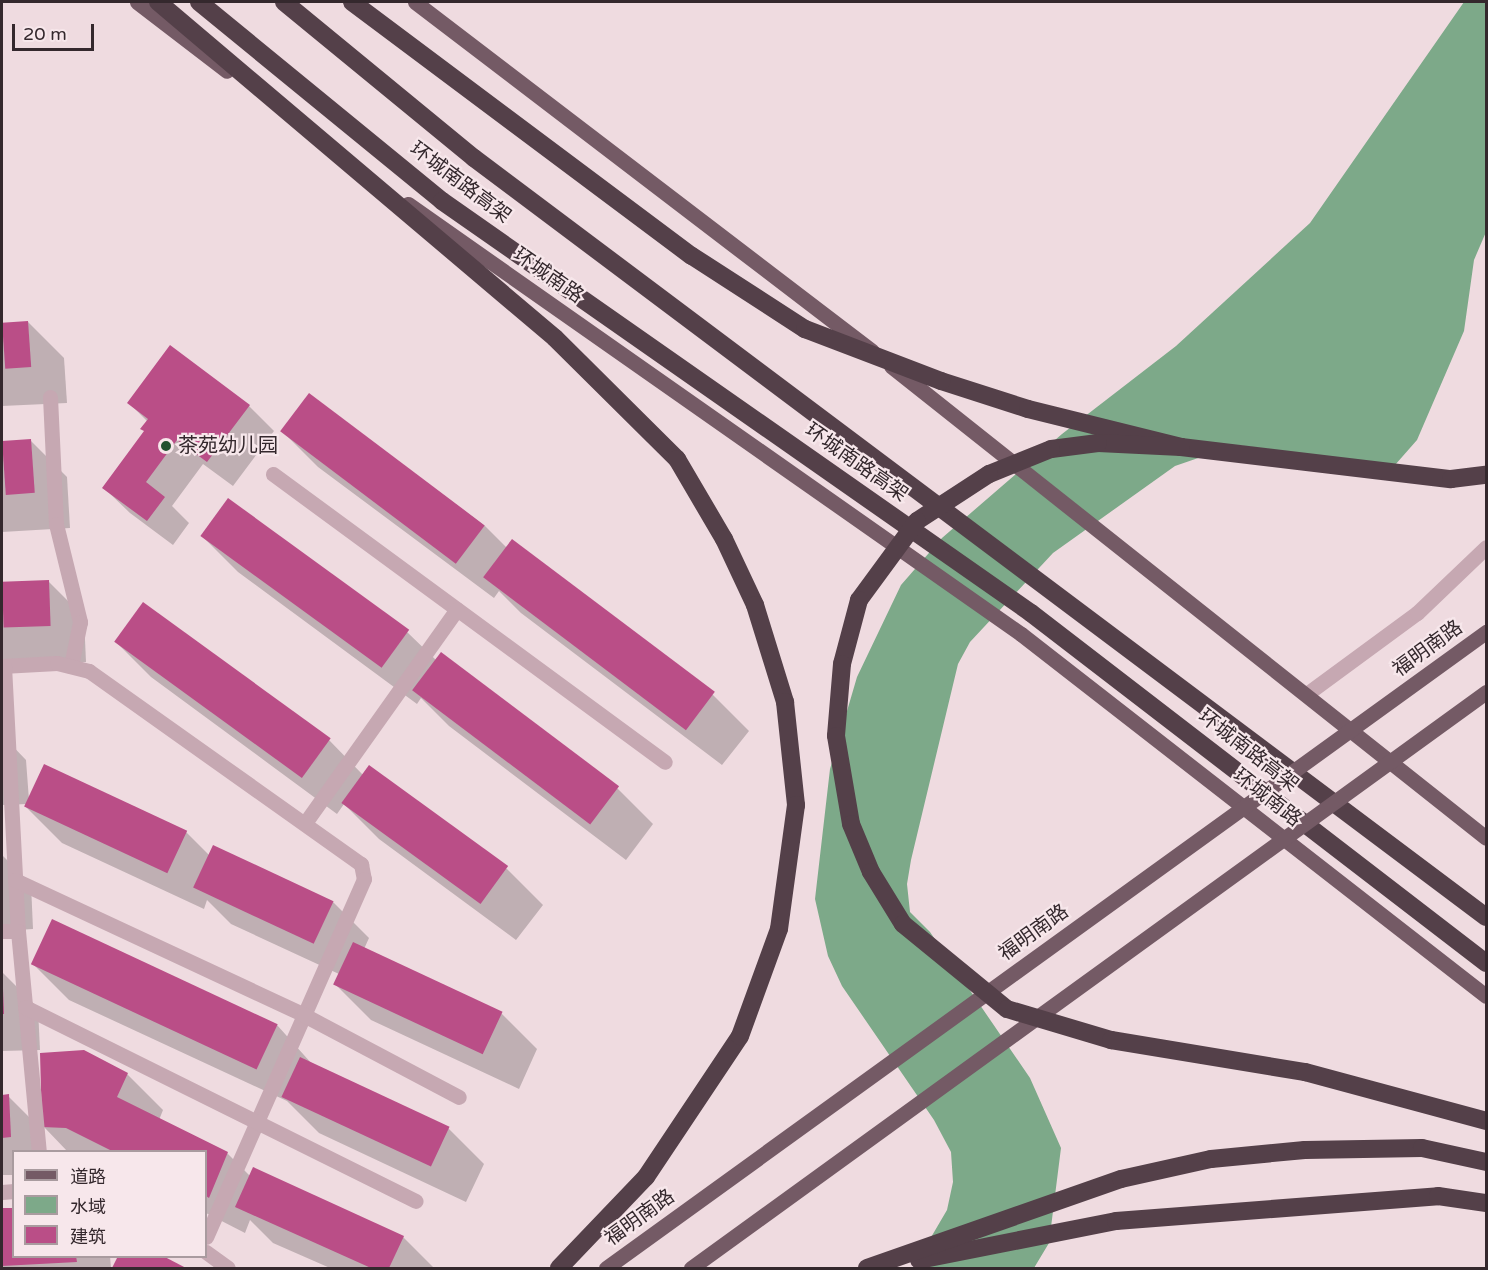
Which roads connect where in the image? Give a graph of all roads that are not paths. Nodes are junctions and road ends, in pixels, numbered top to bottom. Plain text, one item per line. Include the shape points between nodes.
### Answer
1 (137, 2) edge
2 (158, 2) edge
3 (200, 2) edge
4 (284, 2) edge
5 (352, 2) edge
6 (415, 2) edge
7 (50, 398) dead end
8 (1182, 447) junction
9 (273, 474) dead end
10 (1486, 475) edge
11 (1486, 547) edge
12 (457, 609) junction
13 (1486, 632) edge
14 (3, 666) edge
15 (71, 666) junction
16 (1486, 692) edge
17 (1308, 693) junction
18 (665, 762) dead end
19 (305, 823) junction
20 (1486, 838) edge
21 (15, 880) junction
22 (1486, 917) edge
23 (2, 931) edge
24 (18, 931) junction
25 (1486, 963) edge
26 (1486, 996) edge
27 (25, 1007) junction
28 (304, 1015) junction
29 (459, 1097) dead end
30 (1486, 1121) edge
31 (257, 1122) junction
32 (39, 1150) edge
33 (1486, 1162) edge
34 (415, 1201) dead end
35 (1486, 1203) edge
36 (207, 1235) edge
37 (207, 1253) edge
38 (228, 1269) edge
39 (559, 1269) edge
40 (606, 1269) edge
41 (691, 1269) edge
42 (867, 1269) edge
43 (876, 1269) edge

1 - 26 main road, 环城南路 via 314,139 1021,634
2 - 39 highway, bridge via 555,338 677,459 724,539 755,605 785,702 796,805 779,929 740,1036 646,1177
3 - 25 highway, 环城南路高架, bridge via 442,201 1031,613
4 - 22 highway, 环城南路高架, bridge via 483,166
5 - 8 highway, bridge via 692,256 805,330 1028,409
6 - 17 main road via 991,442 1106,537
7 - 15 street via 56,524 80,622
8 - 10 highway via 1451,479
8 - 30 highway, bridge via 1098,444 1051,449 989,474 917,520 859,600 843,664 836,736 851,824 871,872 903,924 1007,1009 1111,1040 1305,1072
9 - 12 street
11 - 17 street via 1417,613
12 - 18 street
12 - 19 street
13 - 40 main road, 福明南路, bridge
14 - 15 street
14 - 21 street
15 - 19 street via 89,671
16 - 41 main road, bridge
17 - 20 main road
19 - 28 street via 361,864 364,879
21 - 24 street
21 - 28 street
23 - 24 street
24 - 27 street
27 - 31 street
27 - 32 street
28 - 29 street
28 - 31 street
31 - 34 street
31 - 36 street
33 - 42 highway via 1422,1148 1305,1150 1211,1159 1121,1179
35 - 43 highway via 1438,1196 1116,1221
37 - 38 street

